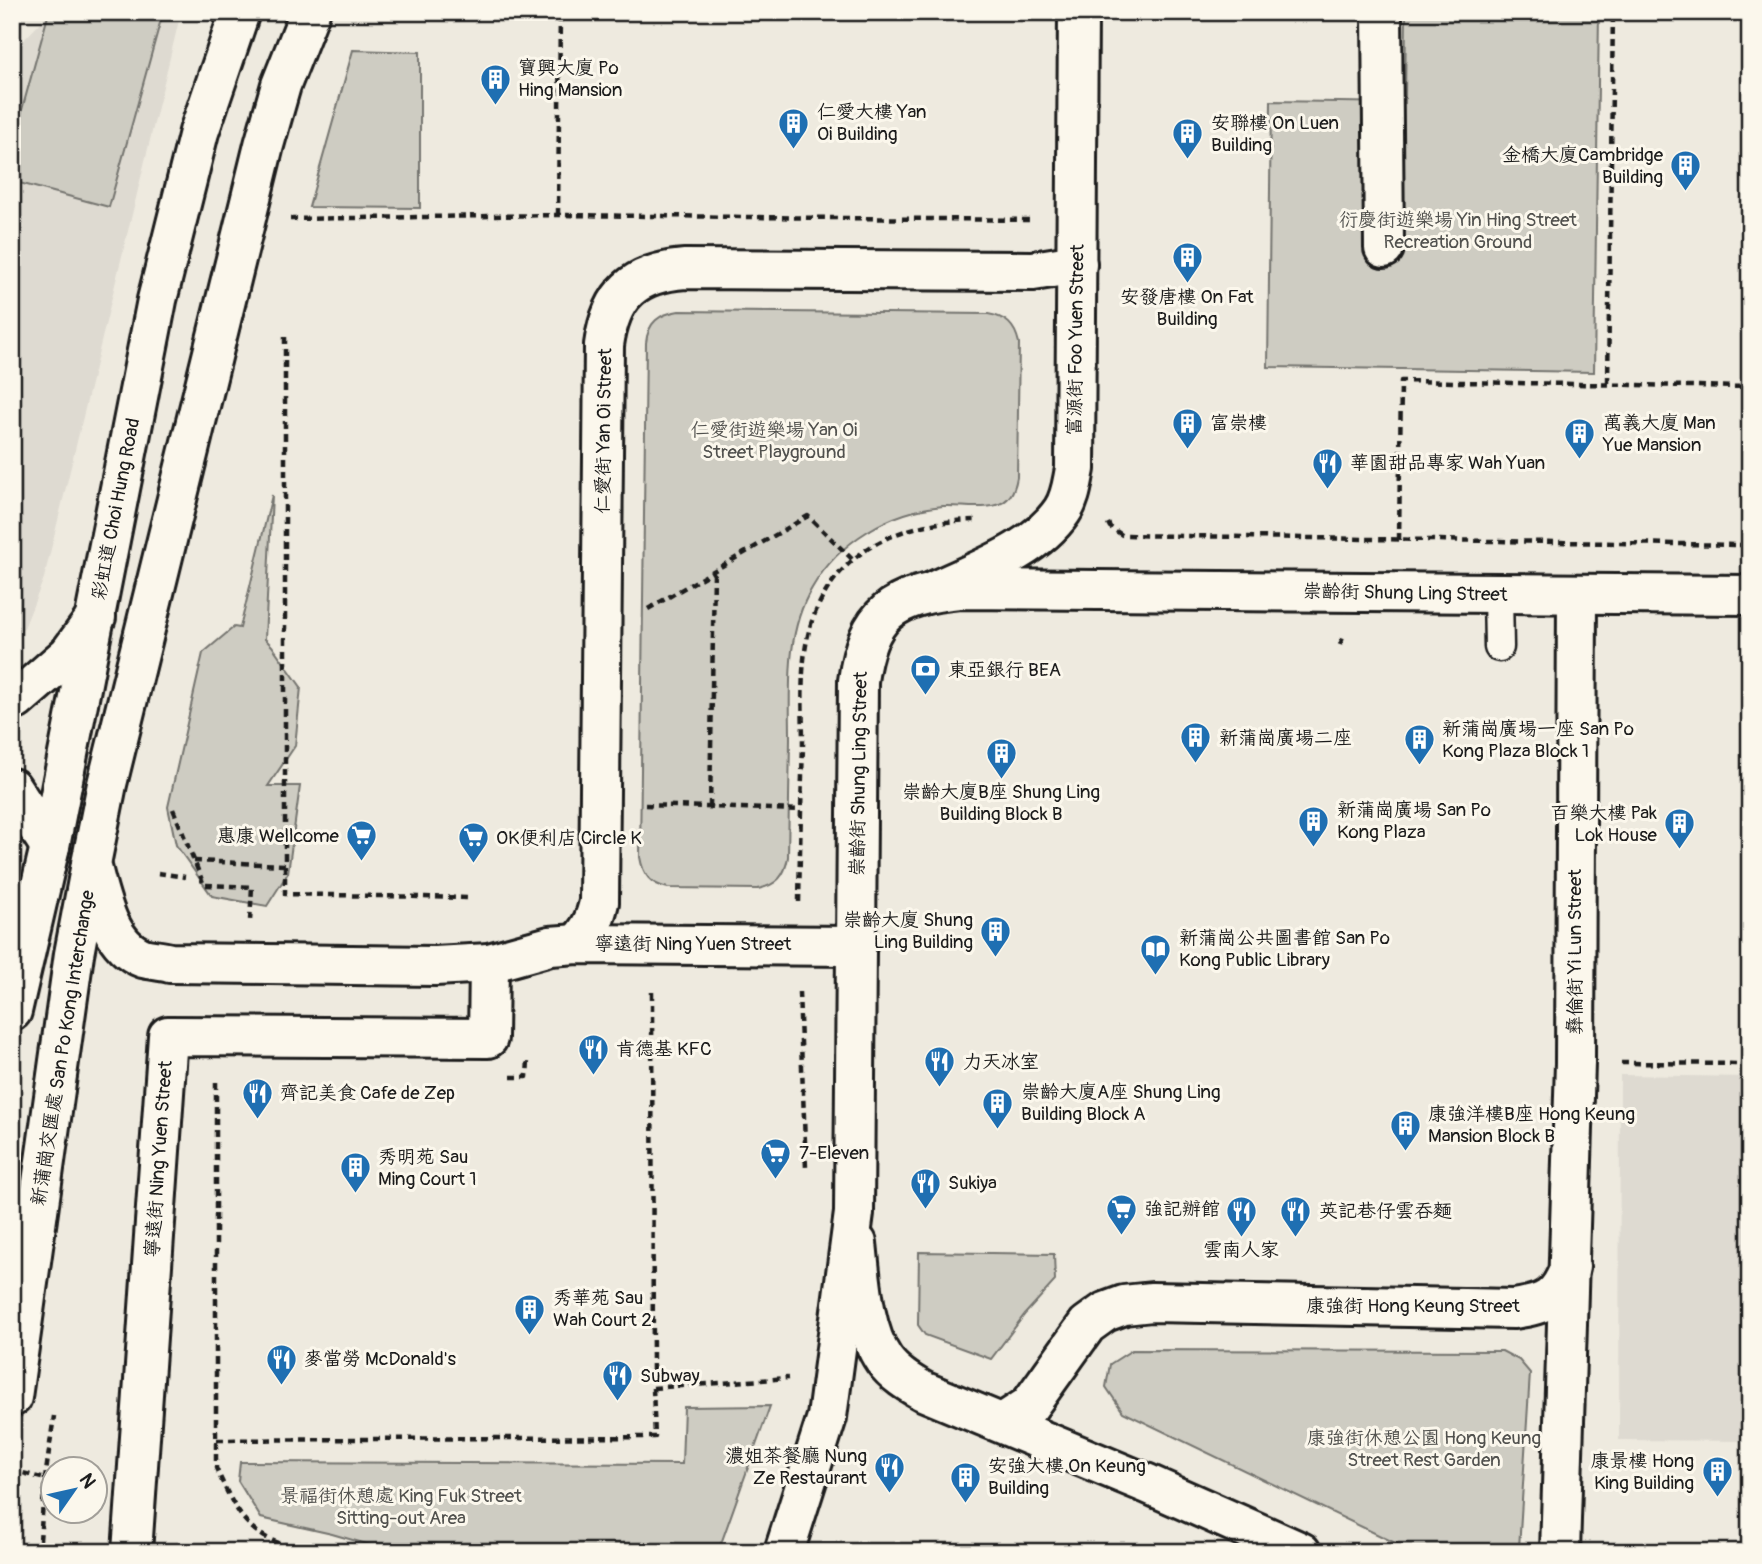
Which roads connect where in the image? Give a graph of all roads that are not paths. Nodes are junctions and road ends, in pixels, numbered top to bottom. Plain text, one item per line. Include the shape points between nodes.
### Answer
1 (240, 12) edge
2 (310, 12) edge
3 (1078, 12) edge
4 (1382, 12) edge
5 (1384, 248) dead end
6 (1077, 264) junction
7 (932, 592) junction
8 (1498, 594) junction
9 (1577, 595) junction
10 (1750, 595) edge
11 (96, 617) junction
12 (1499, 647) dead end
13 (12, 701) edge
14 (12, 788) edge
15 (50, 846) junction
16 (91, 864) junction
17 (577, 944) junction
18 (857, 946) junction
19 (489, 963) junction
20 (12, 1011) edge
21 (854, 1213) junction
22 (1570, 1267) junction
23 (12, 1397) edge
24 (1003, 1423) junction
25 (132, 1552) edge
26 (784, 1552) edge
27 (1301, 1552) edge
28 (1560, 1552) edge

1 - 11 street, 彩虹道 Choi Hung Road via 199,132 157,300
2 - 16 street via 281,85 264,145
3 - 6 street, 富源街 Foo Yuen Street
4 - 5 street
6 - 7 street, 富源街 Foo Yuen Street via 1075,469 1063,510 1034,539
6 - 17 street, 仁愛街 Yan Oi Street via 1033,271 685,269 649,274 621,297 611,312 604,345 599,902 590,931
7 - 8 street, 崇齡街 Shung Ling Street
7 - 18 street, 崇齡街 Shung Ling Street via 909,598 888,611 871,632 861,657
8 - 9 street, 崇齡街 Shung Ling Street
8 - 12 lane
9 - 10 street, 崇齡街 Shung Ling Street
9 - 22 street, 彝倫街 Yi Lun Street
11 - 13 street via 69,654
11 - 15 street, 彩虹道 Choi Hung Road
14 - 15 street
15 - 20 street, 彩虹道 Choi Hung Road
16 - 19 street, 寧遠街 Ning Yuen Street via 119,940 143,958 170,963
16 - 23 street, 新蒲崗交匯處 San Po Kong Interchange via 74,954
17 - 18 street, 寧遠街 Ning Yuen Street
17 - 19 street, 寧遠街 Ning Yuen Street via 550,946
18 - 21 street, 崇齡街 Shung Ling Street
19 - 25 street, 寧遠街 Ning Yuen Street via 488,1038 168,1036
21 - 24 street via 862,1291 885,1362 923,1391
21 - 26 street, 崇齡街 Shung Ling Street via 827,1417
22 - 24 street, 康強街 Hong Keung Street via 1556,1296 1514,1309 1124,1305 1087,1325 1029,1406
22 - 28 street
24 - 27 street

